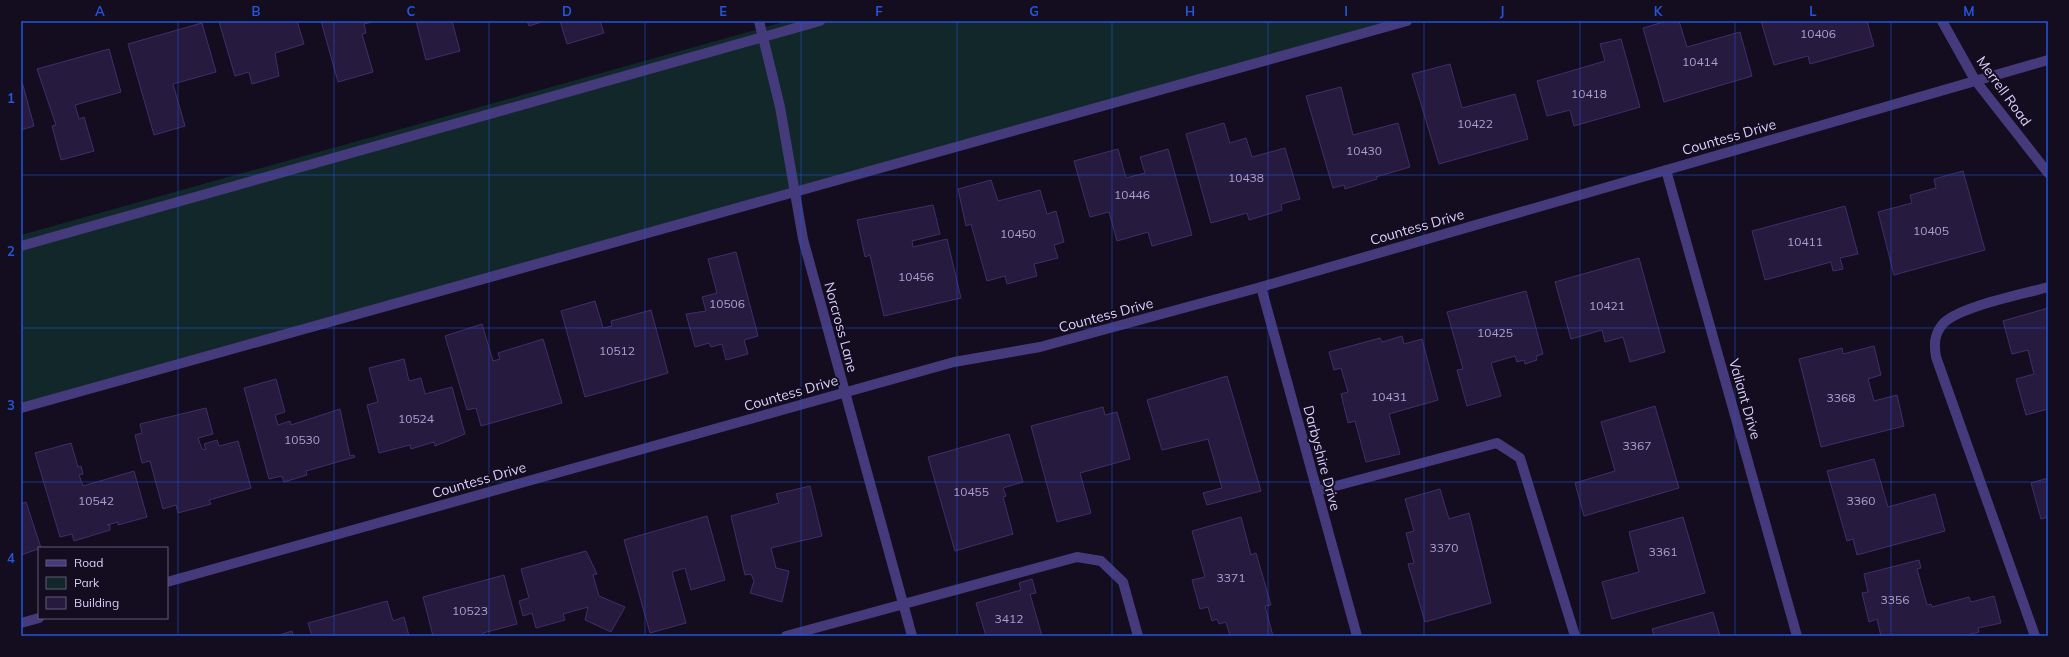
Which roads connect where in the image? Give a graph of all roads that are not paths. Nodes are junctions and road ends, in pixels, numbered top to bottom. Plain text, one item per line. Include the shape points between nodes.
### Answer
1 (759, 21) edge
2 (820, 21) edge
3 (1407, 21) edge
4 (1942, 21) edge
5 (763, 37) junction
6 (2048, 60) edge
7 (1975, 80) junction
8 (1666, 170) junction
9 (2048, 173) edge
10 (794, 191) junction
11 (21, 246) edge
12 (1261, 287) junction
13 (2048, 287) edge
14 (844, 393) junction
15 (21, 408) edge
16 (1317, 491) junction
17 (168, 582) edge
18 (903, 605) junction
19 (38, 618) edge
20 (21, 623) edge
21 (786, 636) edge
22 (912, 636) edge
23 (1138, 636) edge
24 (1357, 636) edge
25 (1575, 636) edge
26 (1797, 636) edge
27 (2035, 636) edge

1 - 5 street, Norcross Lane
2 - 5 street
3 - 10 street
4 - 7 street, Merrell Road
5 - 10 street, Norcross Lane via 780,107
5 - 11 street
6 - 7 street, Countess Drive
7 - 8 street, Countess Drive
7 - 9 street, Merrell Road
8 - 12 street, Countess Drive
8 - 26 street, Valiant Drive
10 - 14 street, Norcross Lane via 803,239
10 - 15 street
12 - 14 street, Countess Drive via 1040,347 954,362
12 - 16 street, Darbyshire Drive
13 - 27 street via 1956,315 1942,324 1934,345
14 - 17 street, Countess Drive
14 - 18 street, Norcross Lane
16 - 24 street, Darbyshire Drive
16 - 25 street via 1497,443 1520,458
18 - 21 street
18 - 22 street, Norcross Lane
18 - 23 street via 1077,556 1101,562 1123,582
19 - 20 street

